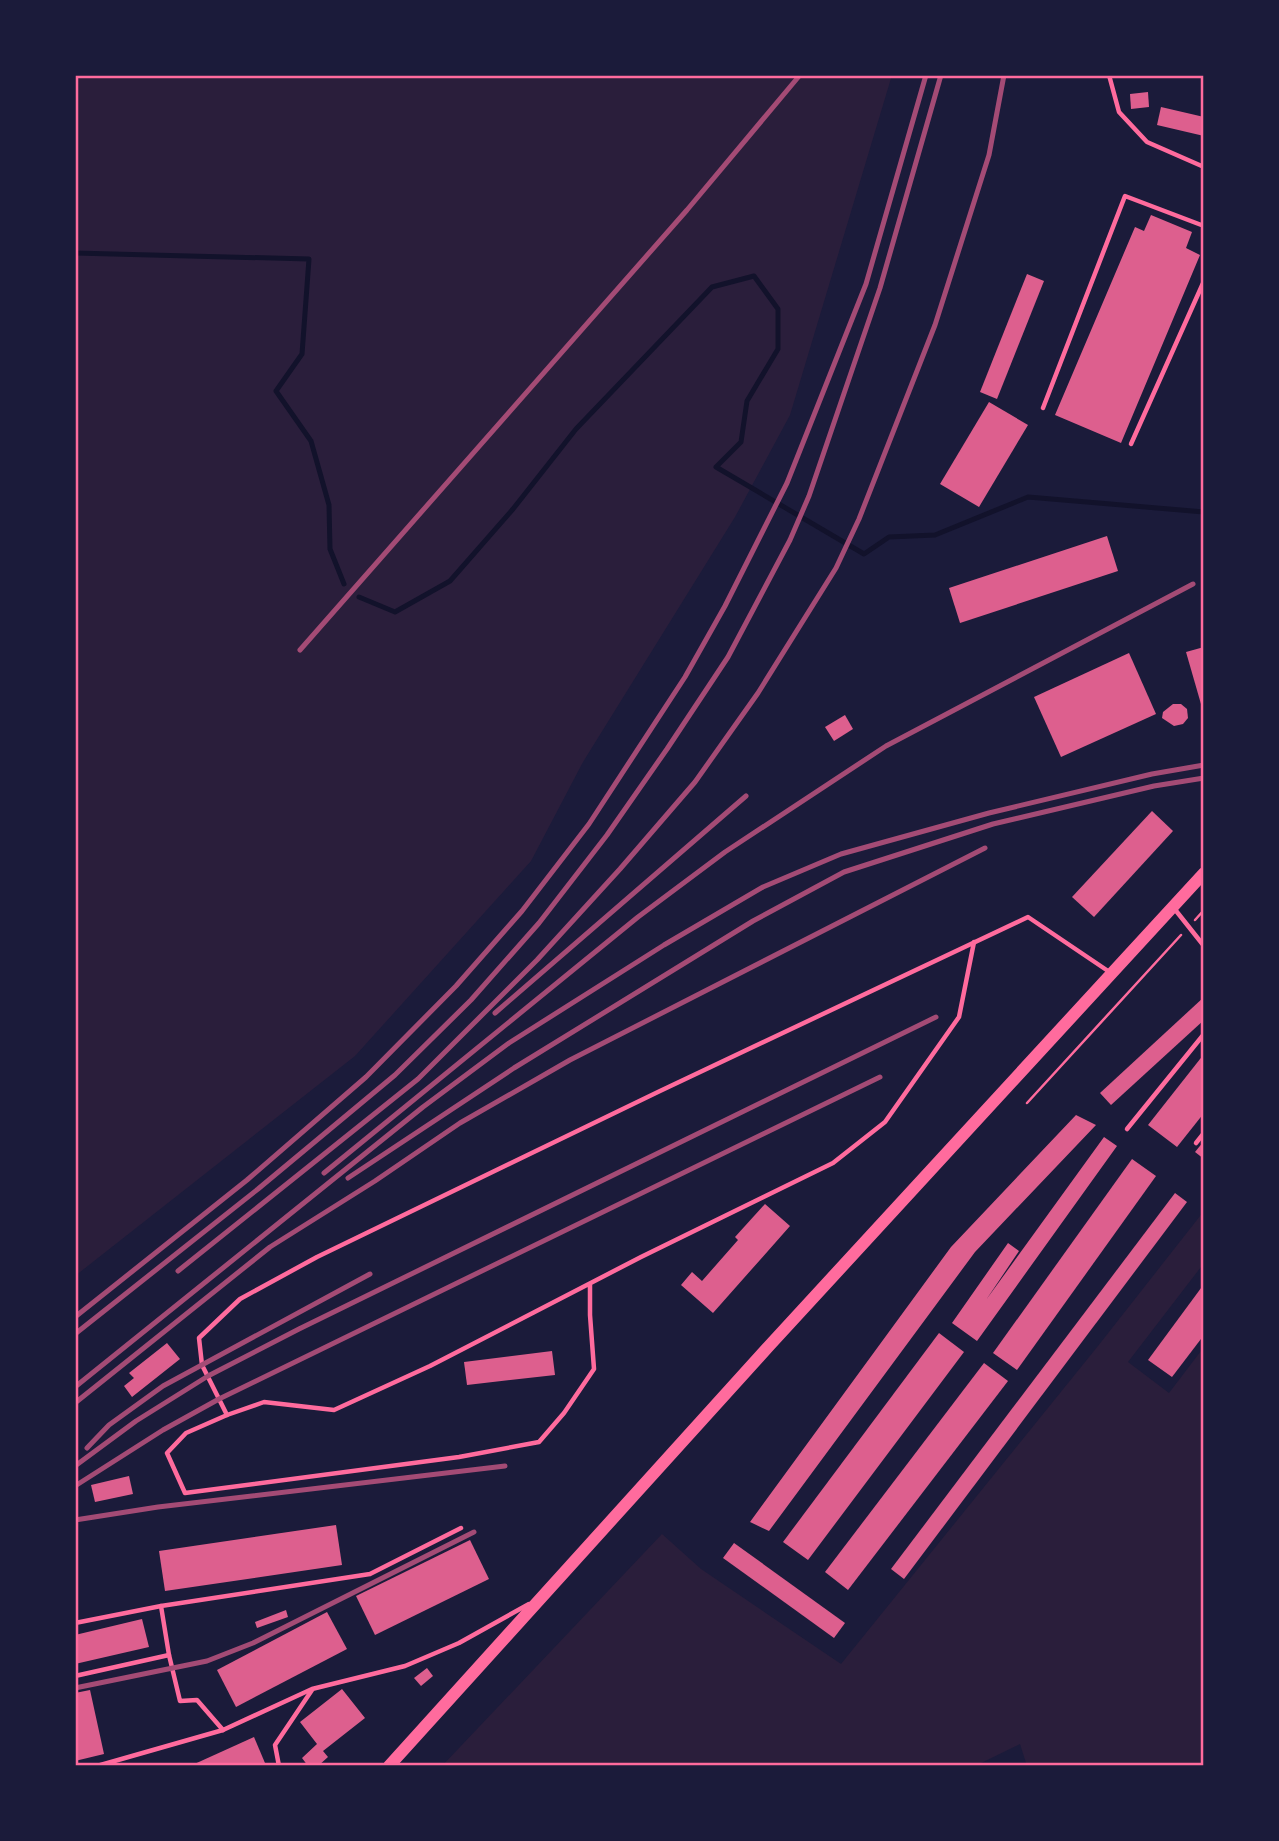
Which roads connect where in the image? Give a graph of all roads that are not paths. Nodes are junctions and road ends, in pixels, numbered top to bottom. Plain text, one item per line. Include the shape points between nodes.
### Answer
1 (1109, 75) edge
2 (1204, 167) edge
3 (1204, 226) edge
4 (1204, 281) edge
5 (1043, 408) dead end
6 (1131, 444) dead end
7 (1204, 873) edge
8 (1173, 906) junction
9 (1201, 937) edge
10 (974, 942) junction
11 (1204, 946) edge
12 (1111, 974) junction
13 (1204, 1034) edge
14 (1127, 1129) dead end
15 (1204, 1133) edge
16 (1196, 1143) dead end
17 (590, 1284) junction
18 (227, 1415) junction
19 (461, 1528) dead end
20 (542, 1597) junction
21 (161, 1606) junction
22 (75, 1623) edge
23 (169, 1655) junction
24 (75, 1675) edge
25 (312, 1689) junction
26 (223, 1730) junction
27 (97, 1766) edge
28 (279, 1766) edge
29 (389, 1766) edge

1 - 2 lane via 1119,112 1147,142
3 - 5 lane via 1125,197
4 - 6 lane
7 - 8 main road
8 - 9 lane
8 - 12 main road
9 - 11 lane
10 - 12 lane via 1028,917
10 - 17 lane via 959,1017 885,1122 833,1163
10 - 18 lane via 317,1257 240,1299 200,1338 202,1365
12 - 20 main road
13 - 14 lane
15 - 16 lane
17 - 18 lane via 334,1409 264,1402
17 - 18 lane via 593,1369 539,1442 185,1493 167,1453 186,1433
19 - 21 lane via 370,1574
20 - 25 lane via 405,1667
20 - 29 main road
21 - 22 lane
21 - 23 lane
23 - 24 lane
23 - 26 lane via 180,1701 197,1700
25 - 26 lane
25 - 28 lane via 275,1745
26 - 27 lane

